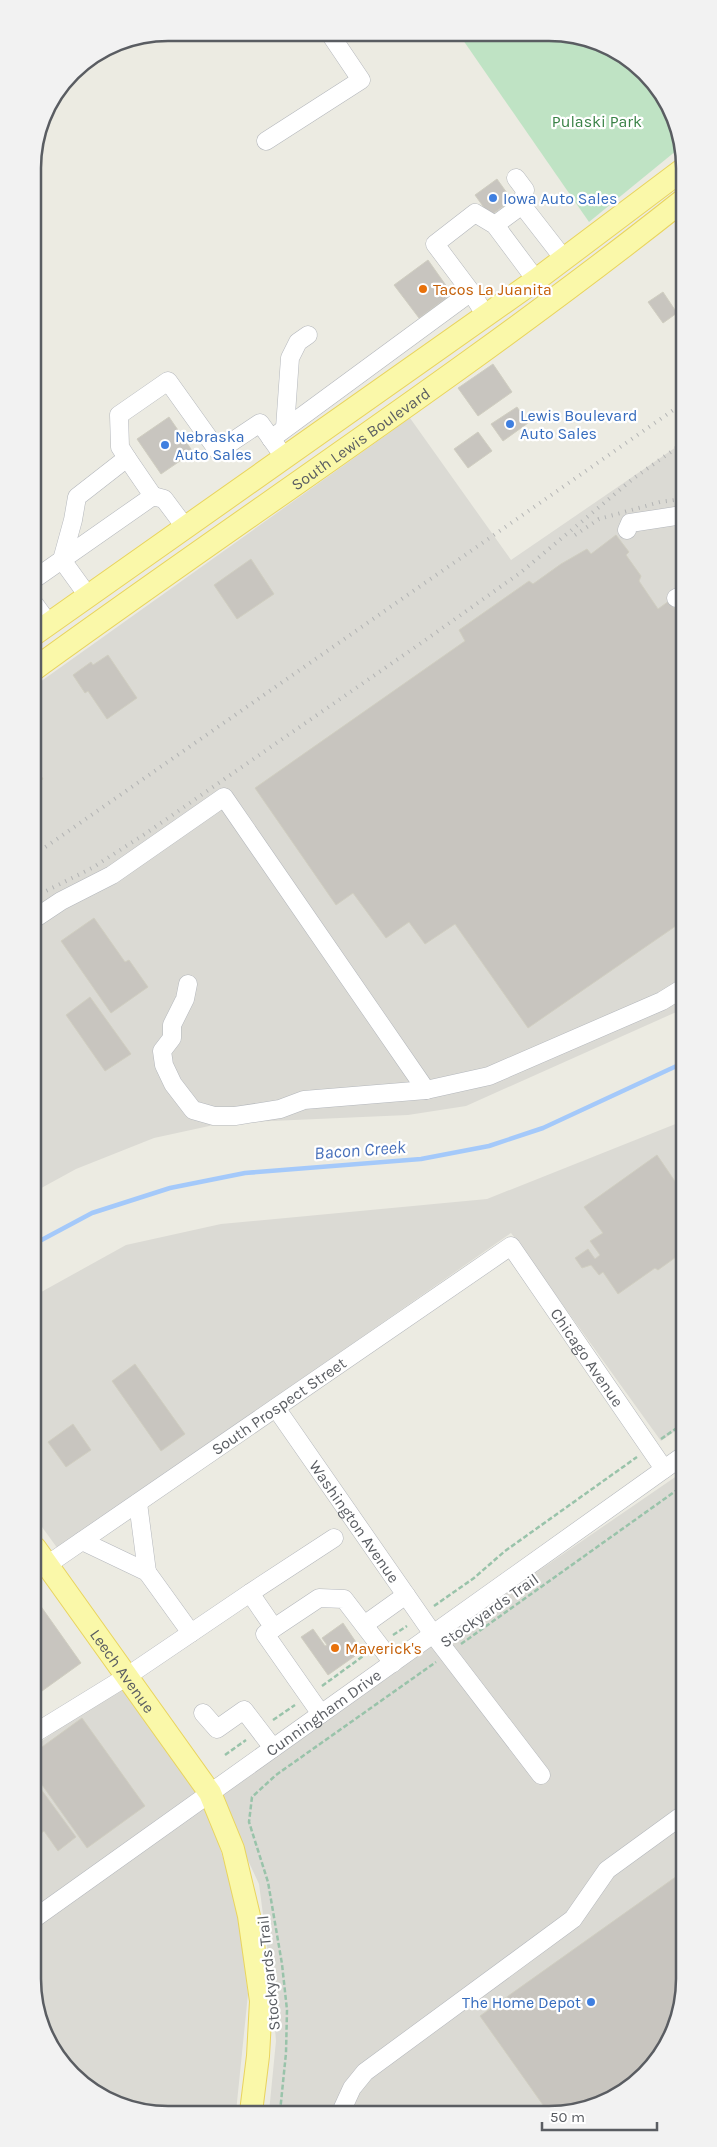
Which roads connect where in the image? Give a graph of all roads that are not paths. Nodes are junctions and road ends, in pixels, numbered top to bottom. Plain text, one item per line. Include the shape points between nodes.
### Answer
1 (335, 42) edge
2 (266, 141) dead end
3 (676, 175) edge
4 (516, 178) dead end
5 (522, 205) junction
6 (676, 206) edge
7 (676, 220) edge
8 (494, 225) junction
9 (564, 259) junction
10 (591, 273) junction
11 (536, 280) junction
12 (471, 292) junction
13 (486, 316) junction
14 (425, 326) junction
15 (308, 335) dead end
16 (438, 349) junction
17 (278, 433) junction
18 (284, 457) junction
19 (127, 458) junction
20 (153, 496) junction
21 (676, 516) edge
22 (185, 527) junction
23 (627, 530) dead end
24 (62, 560) junction
25 (42, 574) edge
26 (88, 596) junction
27 (41, 629) edge
28 (42, 664) edge
29 (42, 914) edge
30 (188, 984) dead end
31 (676, 993) edge
32 (426, 1090) junction
33 (511, 1246) joint
34 (276, 1408) junction
35 (675, 1461) edge
36 (664, 1469) junction
37 (138, 1503) junction
38 (334, 1538) dead end
39 (82, 1541) junction
40 (41, 1557) edge
41 (147, 1572) junction
42 (250, 1594) junction
43 (406, 1595) junction
44 (364, 1625) junction
45 (274, 1628) junction
46 (191, 1633) junction
47 (433, 1634) junction
48 (392, 1663) junction
49 (126, 1677) junction
50 (203, 1713) dead end
51 (321, 1714) junction
52 (41, 1730) edge
53 (272, 1748) junction
54 (541, 1775) dead end
55 (210, 1793) junction
56 (675, 1820) edge
57 (41, 1914) edge
58 (252, 2106) edge
59 (344, 2106) edge

1 - 2 street via 361,80
3 - 9 main road, South Lewis Boulevard
4 - 5 street via 525,190
5 - 8 street
5 - 9 street
6 - 10 main road, South Lewis Boulevard
7 - 10 main road
8 - 11 street
8 - 12 street via 475,213 435,244
9 - 11 main road, South Lewis Boulevard
10 - 28 main road, South Lewis Boulevard
11 - 13 main road, South Lewis Boulevard
12 - 13 street
12 - 14 street
13 - 16 main road, South Lewis Boulevard
14 - 16 street
14 - 17 street
15 - 17 street via 298,342 290,358
16 - 18 main road, South Lewis Boulevard
17 - 18 street
17 - 19 street via 260,423 218,451 168,381 120,415 120,447
18 - 22 main road, South Lewis Boulevard
19 - 20 street
19 - 24 street via 77,497
20 - 22 street via 164,499
20 - 24 street
21 - 23 street via 630,523
22 - 26 main road, South Lewis Boulevard
24 - 25 street
24 - 26 street
26 - 27 main road, South Lewis Boulevard
29 - 32 street via 112,875 224,797
30 - 32 street via 185,1000 172,1025 172,1038 162,1051 164,1065 173,1084 193,1110 214,1116 235,1116 280,1109 304,1100
31 - 32 street via 662,1002 489,1076
33 - 34 street, South Prospect Street
33 - 36 street, Chicago Avenue
34 - 37 street, South Prospect Street
34 - 43 street, Washington Avenue
35 - 36 street, Cunningham Drive
36 - 47 street, Cunningham Drive
37 - 39 street, South Prospect Street
37 - 41 street
38 - 42 street
39 - 40 street, South Prospect Street
39 - 41 street
40 - 49 main road, Leech Avenue
41 - 46 street
42 - 45 street
42 - 46 street
43 - 44 street
43 - 47 street, Washington Avenue
44 - 45 street via 344,1599 319,1598
44 - 48 street
45 - 51 street via 265,1634
46 - 49 street
47 - 48 street, Cunningham Drive
47 - 54 street, Washington Avenue
48 - 51 street, Cunningham Drive
49 - 52 street
49 - 55 main road, Leech Avenue
50 - 53 street via 217,1729 244,1710
51 - 53 street, Cunningham Drive
53 - 55 street, Cunningham Drive
55 - 57 street, Cunningham Drive
55 - 58 main road, Leech Avenue via 233,1849 249,1916 261,2002
56 - 59 street via 607,1870 572,1919 365,2072 352,2088

